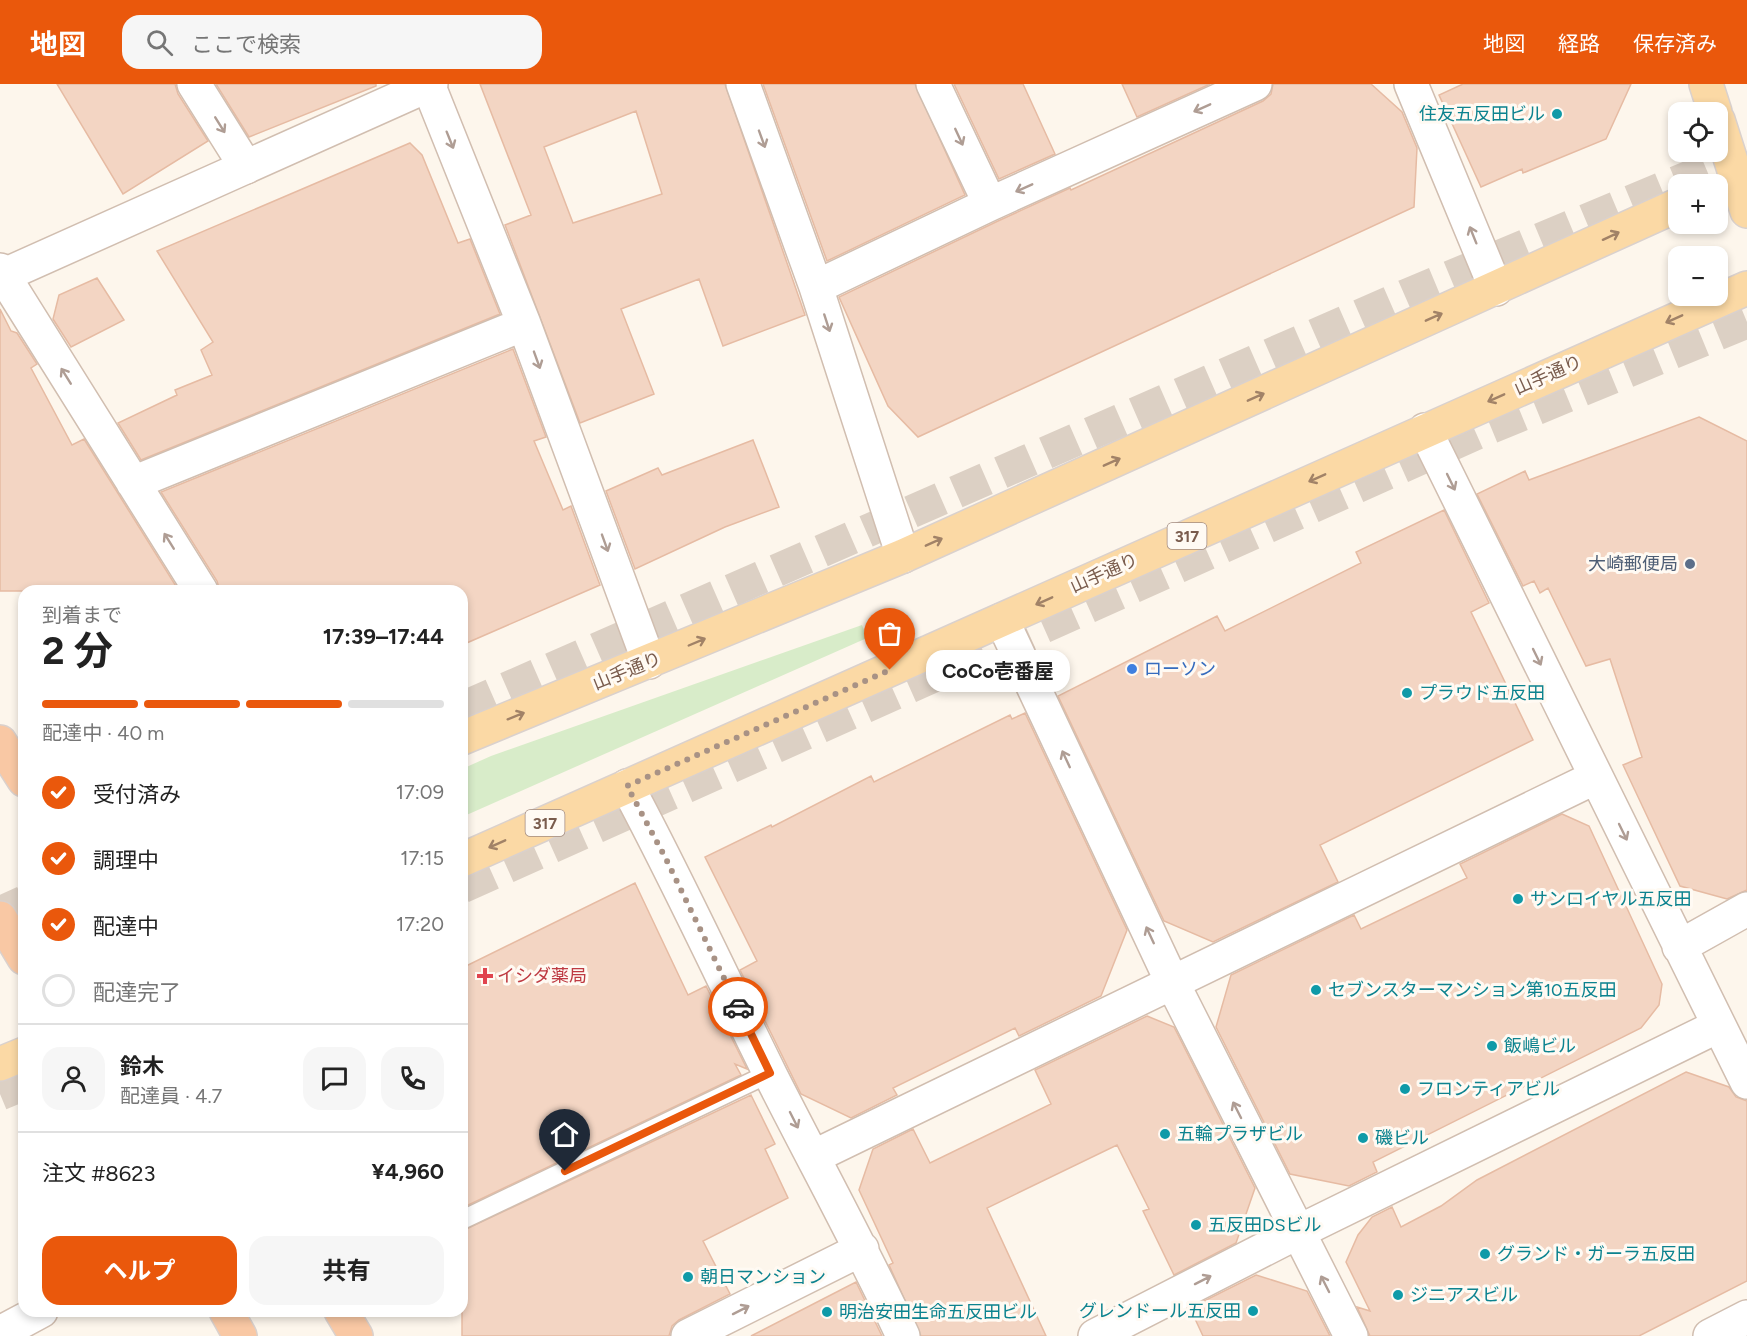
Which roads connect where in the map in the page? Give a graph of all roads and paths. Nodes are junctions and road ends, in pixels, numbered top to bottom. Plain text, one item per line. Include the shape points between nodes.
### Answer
1 (194, 84) edge
2 (429, 84) edge
3 (743, 84) edge
4 (933, 84) edge
5 (1255, 84) edge
6 (1411, 84) edge
7 (1706, 84) edge
8 (1712, 102) edge
9 (1728, 159) edge
10 (246, 167) junction
11 (1734, 182) edge
12 (990, 204) junction
13 (1668, 210) edge
14 (1747, 211) edge
15 (1, 274) edge
16 (816, 287) junction
17 (1747, 288) edge
18 (1496, 289) junction
19 (524, 324) junction
20 (1425, 430) junction
21 (133, 483) junction
22 (903, 556) junction
23 (197, 585) edge
24 (1002, 620) junction
25 (650, 662) junction
26 (468, 736) edge
27 (0, 742) edge
28 (18, 770) edge
29 (1596, 777) junction
30 (627, 786) junction
31 (468, 857) edge
32 (1747, 909) edge
33 (1679, 947) junction
34 (1173, 984) junction
35 (1718, 1026) junction
36 (18, 1056) edge
37 (0, 1064) edge
38 (770, 1073) junction
39 (1747, 1082) edge
40 (813, 1157) junction
41 (468, 1217) edge
42 (1298, 1232) junction
43 (862, 1249) junction
44 (30, 1317) edge
45 (229, 1317) edge
46 (345, 1317) edge
47 (1747, 1317) edge
48 (0, 1333) edge
49 (240, 1336) edge
50 (356, 1336) edge
51 (688, 1336) edge
52 (903, 1336) edge
53 (1095, 1336) edge
54 (1351, 1336) edge
55 (1710, 1336) edge

1 -> 10 street
2 - 10 street
2 -> 19 street
3 -> 16 street
4 -> 12 street
5 -> 12 street
18 -> 6 street
7 - 8 main road
9 - 11 main road
10 - 15 street
11 - 14 main road
12 - 16 street
18 -> 13 main road, 山手通り
21 -> 15 street
16 -> 22 street
17 -> 20 main road, 山手通り / 317
22 -> 18 main road, 山手通り
19 - 21 street
19 -> 25 street
20 -> 24 main road, 山手通り / 317
20 -> 29 street
23 -> 21 street
25 -> 22 main road, 山手通り
24 - 30 main road, 山手通り / 317
34 -> 24 street
26 -> 25 main road, 山手通り
27 - 28 highway
29 -> 33 street
29 - 34 street
30 -> 31 main road, 山手通り / 317
30 - 38 street
32 - 33 street
33 - 35 street
34 - 40 street
42 -> 34 street
35 - 39 street
35 - 42 street
36 - 37 main road
38 -> 40 street
38 - 41 lane
40 - 43 street
53 -> 42 street
54 -> 42 street
51 -> 43 street
43 - 52 street
44 - 48 street
45 - 49 highway
46 - 50 highway
47 - 55 street

